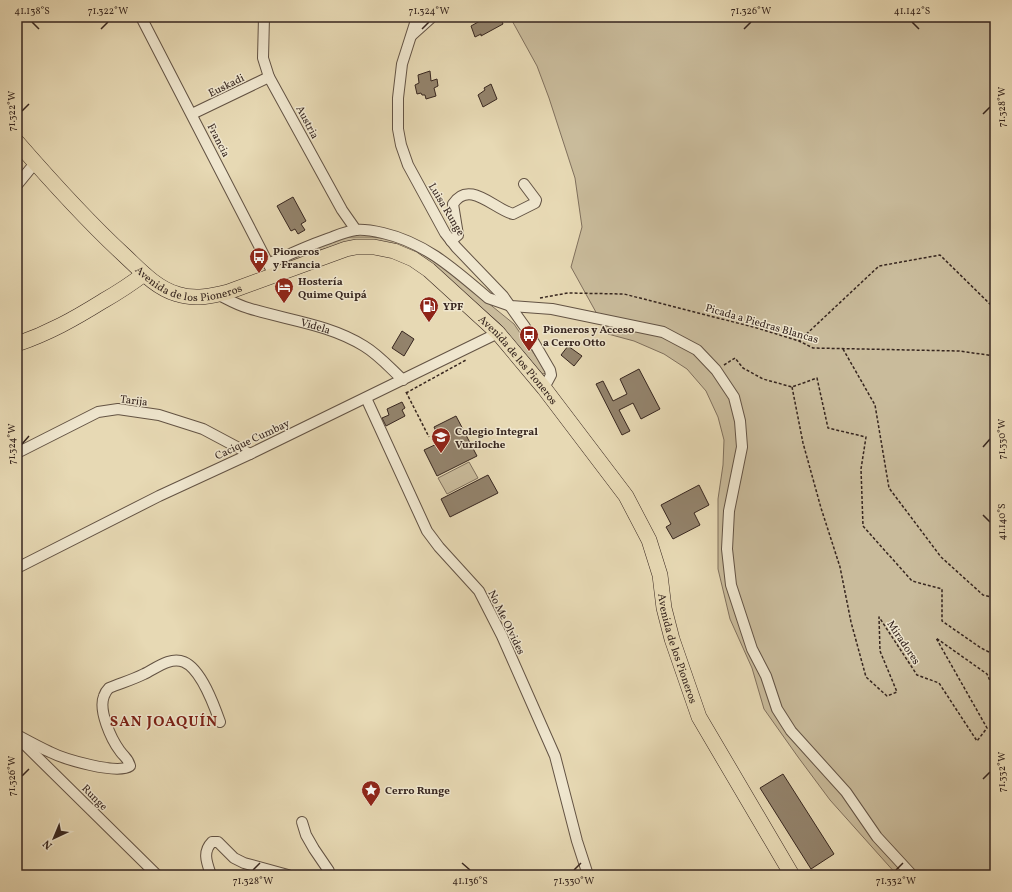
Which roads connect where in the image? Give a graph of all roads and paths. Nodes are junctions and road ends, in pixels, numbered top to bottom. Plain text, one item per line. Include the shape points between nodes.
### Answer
1 (142, 17) edge
2 (264, 17) edge
3 (417, 17) edge
4 (432, 17) edge
5 (410, 36) junction
6 (270, 77) junction
7 (192, 114) junction
8 (17, 142) edge
9 (35, 163) junction
10 (524, 184) dead end
11 (17, 185) edge
12 (356, 230) junction
13 (451, 241) junction
14 (271, 269) junction
15 (144, 274) junction
16 (217, 294) junction
17 (511, 306) junction
18 (530, 307) junction
19 (995, 309) edge
20 (498, 333) junction
21 (799, 341) junction
22 (17, 344) edge
23 (843, 349) junction
24 (995, 356) edge
25 (467, 360) dead end
26 (716, 370) junction
27 (403, 380) junction
28 (792, 387) junction
29 (544, 388) junction
30 (406, 393) junction
31 (366, 398) junction
32 (429, 437) dead end
33 (17, 454) edge
34 (250, 454) junction
35 (17, 568) edge
36 (995, 598) edge
37 (995, 655) edge
38 (995, 692) edge
39 (220, 722) dead end
40 (17, 736) edge
41 (302, 822) dead end
42 (157, 875) edge
43 (211, 875) edge
44 (288, 875) edge
45 (327, 875) edge
46 (588, 875) edge
47 (792, 875) edge
48 (912, 875) edge

1 - 7 street, Francia
2 - 6 street, Austria via 264,58
3 - 5 street, Luisa Runge
4 - 5 street
5 - 13 street, Luisa Runge via 399,84 398,128 401,145 408,165
6 - 7 street, Euskadi
6 - 12 street, Austria via 342,210
7 - 14 street, Francia
8 - 9 main road, Avenida de los Pioneros
9 - 11 street
9 - 15 main road, Avenida de los Pioneros via 89,221
10 - 13 street via 536,200 535,204 513,214 476,195 461,195 453,204 458,235
12 - 14 street via 314,244
12 - 17 street via 379,232 413,243 448,264 488,298
13 - 17 street, Luisa Runge
14 - 16 main road, Avenida de los Pioneros
14 - 20 main road, Avenida de los Pioneros via 351,248 374,247 394,251 413,259 429,270
15 - 16 main road, Avenida de los Pioneros via 176,294 187,297
15 - 22 main road via 74,319
16 - 27 street, Videla via 248,308 341,334 364,346
17 - 18 street
17 - 29 street, Luisa Runge via 550,370 551,376
18 - 21 path, Picada a Piedras Blancas via 538,298 568,293 624,294
18 - 26 street via 552,309 663,332 697,350
19 - 21 path via 940,256 879,266
20 - 27 street, Cacique Cumbay
20 - 29 main road, Avenida de los Pioneros
21 - 23 path, Picada a Piedras Blancas via 813,348
23 - 24 path, Picada a Piedras Blancas via 959,352
23 - 36 path via 875,405 889,488 941,557 983,596
25 - 30 path
26 - 28 path via 735,358 743,368 763,378
26 - 48 street via 734,397 740,421 742,447 729,511 727,549 731,585 752,649 766,676 777,709 791,731 846,792 877,837
27 - 30 path
27 - 31 street, Cacique Cumbay
28 - 37 path via 817,378 828,428 866,437 861,469 863,526 912,580 942,589 942,621
28 - 38 path, Miradores via 803,442 840,567 866,677 887,696 897,692 880,651 878,618 917,675 939,684 977,741 987,728 936,638 987,674
29 - 47 main road, Avenida de los Pioneros via 626,496 649,540 660,575 664,608 672,639 699,718
30 - 32 path
31 - 34 street, Cacique Cumbay
31 - 46 street, No Me Olvides via 426,531 479,591 502,636 555,756
33 - 34 street, Tarija via 98,412 118,409 158,415 203,429
34 - 35 street, Cacique Cumbay via 159,496
39 - 40 street via 203,682 194,670 184,662 172,661 109,688 104,694 102,704 110,736 129,760 130,766 126,769 112,770 69,759
40 - 42 street, Runge
41 - 45 street via 306,835 328,871
43 - 44 street via 206,853 212,842 218,842 234,858

